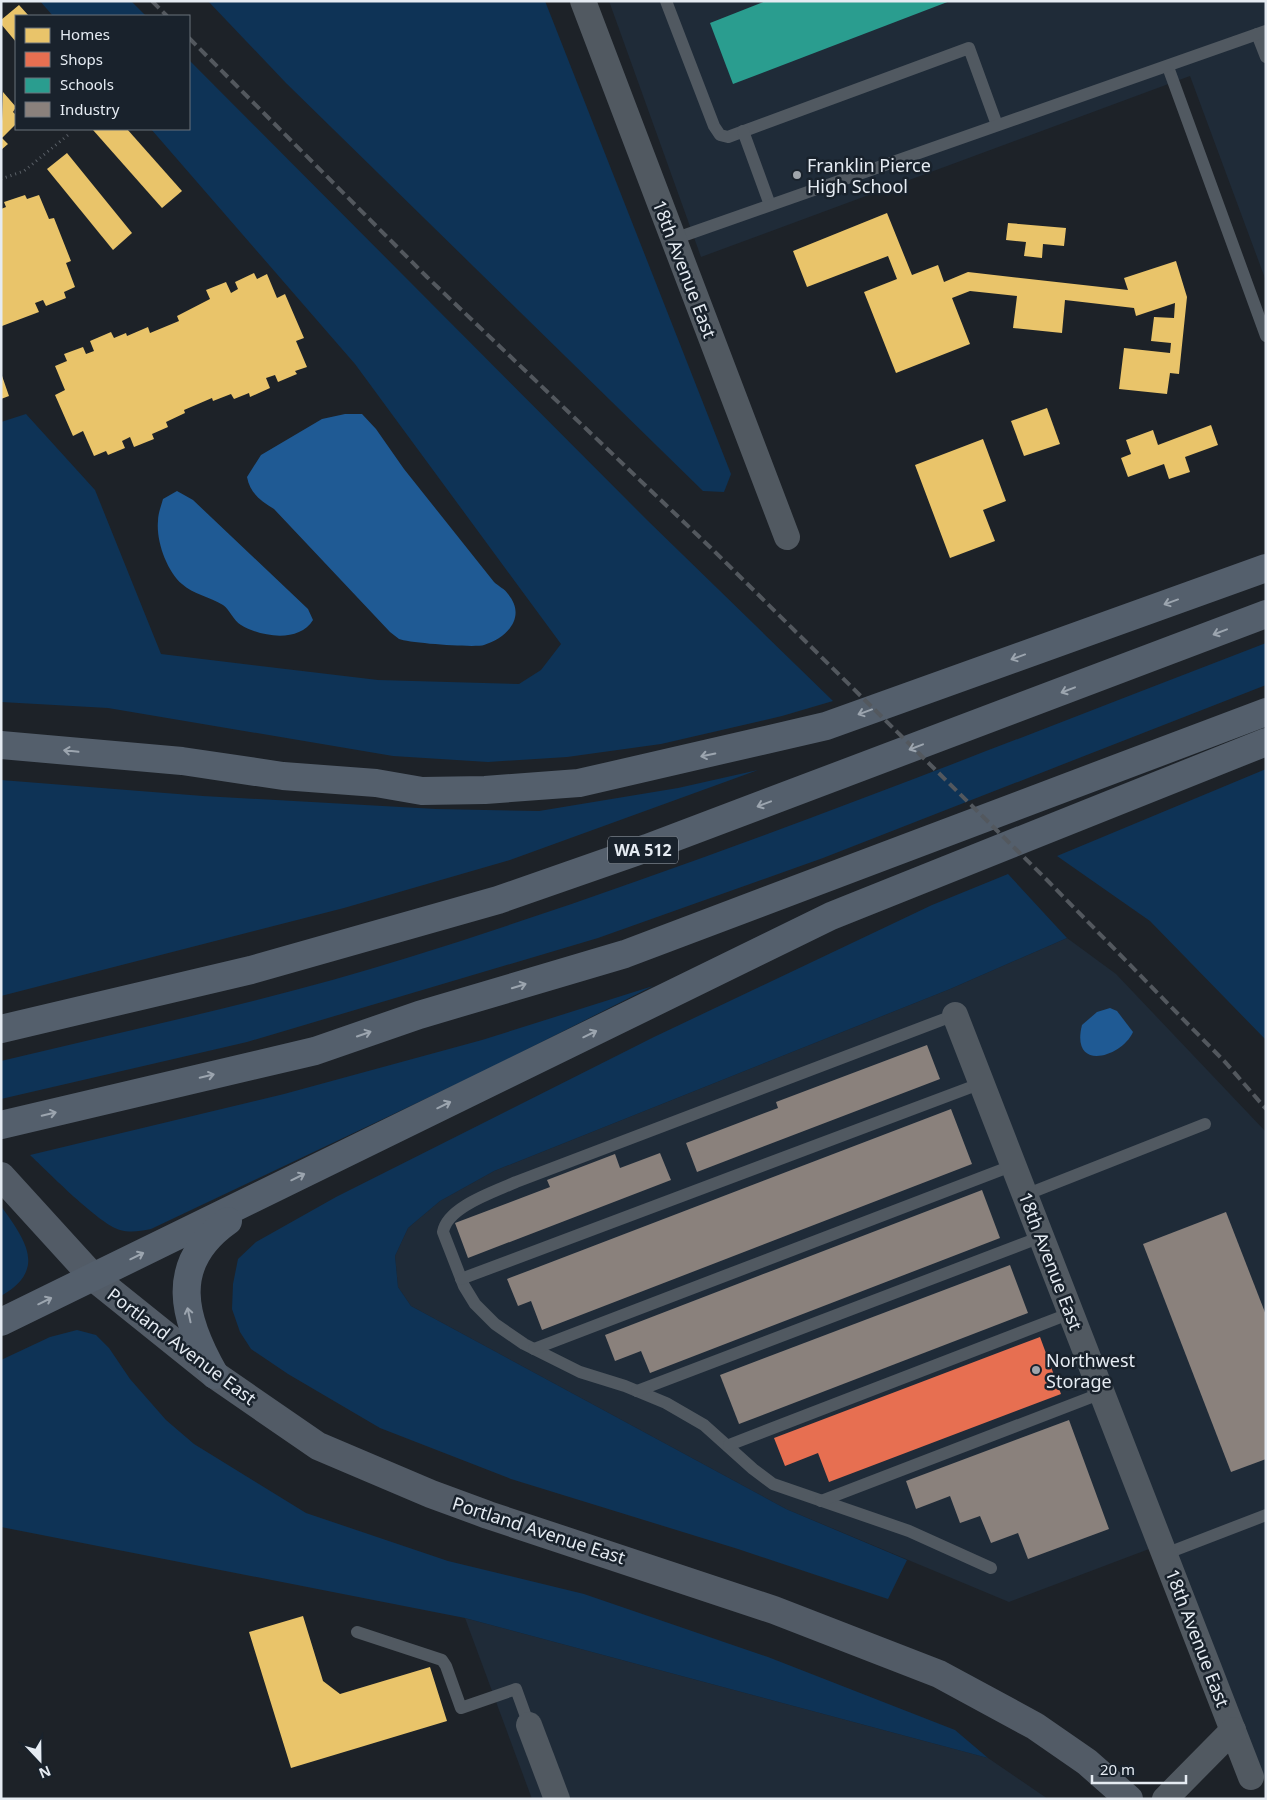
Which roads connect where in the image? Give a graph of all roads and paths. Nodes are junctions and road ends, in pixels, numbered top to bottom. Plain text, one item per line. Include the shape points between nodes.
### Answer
1 (584, 1) edge
2 (666, 1) edge
3 (1261, 32) edge
4 (1266, 57) edge
5 (1168, 67) junction
6 (997, 126) junction
7 (743, 131) junction
8 (68, 135) dead end
9 (1, 179) edge
10 (770, 205) junction
11 (674, 239) junction
12 (1266, 336) edge
13 (787, 537) dead end
14 (1266, 568) edge
15 (1266, 614) edge
16 (1266, 712) edge
17 (1266, 742) edge
18 (1, 745) edge
19 (955, 1015) joint
20 (1, 1029) edge
21 (982, 1083) junction
22 (1205, 1124) dead end
23 (1, 1125) edge
24 (1014, 1165) junction
25 (1, 1176) edge
26 (268, 1191) junction
27 (1025, 1195) junction
28 (1041, 1236) junction
29 (93, 1278) junction
30 (461, 1279) junction
31 (1071, 1313) junction
32 (1, 1322) edge
33 (534, 1349) junction
34 (215, 1375) junction
35 (637, 1391) junction
36 (1102, 1393) junction
37 (729, 1445) junction
38 (821, 1501) junction
39 (1266, 1515) edge
40 (1165, 1554) junction
41 (991, 1568) dead end
42 (356, 1632) dead end
43 (529, 1725) joint
44 (1233, 1730) junction
45 (1259, 1774) edge
46 (557, 1799) edge
47 (1130, 1799) edge
48 (1165, 1799) edge

1 - 11 street, 18th Avenue East
2 - 7 lane via 714,126 720,135 728,137
3 - 4 lane
3 - 5 lane
5 - 6 lane
5 - 12 lane
6 - 7 lane via 968,48
6 - 10 lane
7 - 10 lane
8 - 9 path via 24,171
10 - 11 lane
11 - 13 street, 18th Avenue East
14 -> 18 highway via 826,726 579,783 422,791 182,761
15 -> 20 highway, WA 512 via 647,848 498,900 251,970
23 -> 16 highway via 314,1050 625,954
26 -> 17 highway via 831,916
19 - 21 street, 18th Avenue East
19 - 30 lane via 483,1197 456,1212 444,1224 446,1245
21 - 24 street, 18th Avenue East
21 - 30 lane
22 - 27 lane
24 - 27 street, 18th Avenue East
24 - 33 lane
25 - 29 main road, Portland Avenue East
29 -> 26 highway
34 -> 26 highway via 199,1346 190,1318 187,1276 202,1242
27 - 28 street, 18th Avenue East
28 - 31 street, 18th Avenue East
28 - 35 lane
32 -> 29 highway
29 - 34 main road, Portland Avenue East
30 - 33 lane via 475,1304 495,1324
31 - 36 street, 18th Avenue East
31 - 37 lane
33 - 35 lane via 580,1372
34 - 47 main road, Portland Avenue East via 318,1446 431,1494 774,1610 939,1674 1035,1726 1087,1762
35 - 37 lane via 704,1425
36 - 38 lane
36 - 40 street, 18th Avenue East
37 - 38 lane via 753,1470 773,1484
38 - 41 lane via 909,1531
39 - 40 lane
40 - 44 street, 18th Avenue East
42 - 43 lane via 442,1660 462,1708 516,1689
43 - 46 street
44 - 45 street, 18th Avenue East
44 - 48 street, 18th Avenue East

